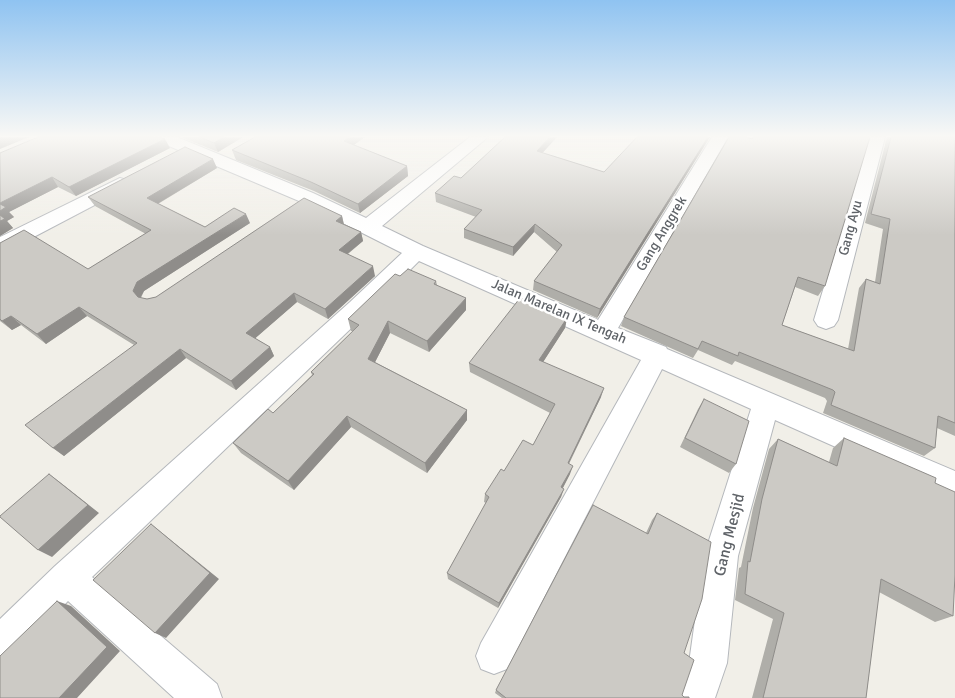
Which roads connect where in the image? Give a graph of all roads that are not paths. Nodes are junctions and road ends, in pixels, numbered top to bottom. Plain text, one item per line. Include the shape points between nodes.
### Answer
1 (247, 170) edge
2 (439, 170) edge
3 (701, 170) edge
4 (868, 170) edge
5 (140, 174) edge
6 (368, 227) junction
7 (0, 246) edge
8 (416, 251) junction
9 (826, 320) dead end
10 (604, 331) junction
11 (657, 354) junction
12 (766, 404) junction
13 (955, 486) edge
14 (68, 578) junction
15 (0, 644) edge
16 (494, 656) dead end
17 (203, 698) edge
18 (696, 698) edge

1 - 6 street, Jalan Marelan IX Tengah via 298,203
2 - 6 street
3 - 10 street, Gang Anggrek
4 - 9 street, Gang Ayu
5 - 7 street
6 - 8 street, Jalan Marelan IX Tengah
8 - 10 street, Jalan Marelan IX Tengah
8 - 14 street
10 - 11 street, Jalan Marelan IX Tengah
11 - 12 street, Jalan Marelan IX Tengah
11 - 16 street
12 - 13 street, Jalan Marelan IX Tengah
12 - 18 street, Gang Mesjid via 721,556 708,663
14 - 15 street
14 - 17 street

